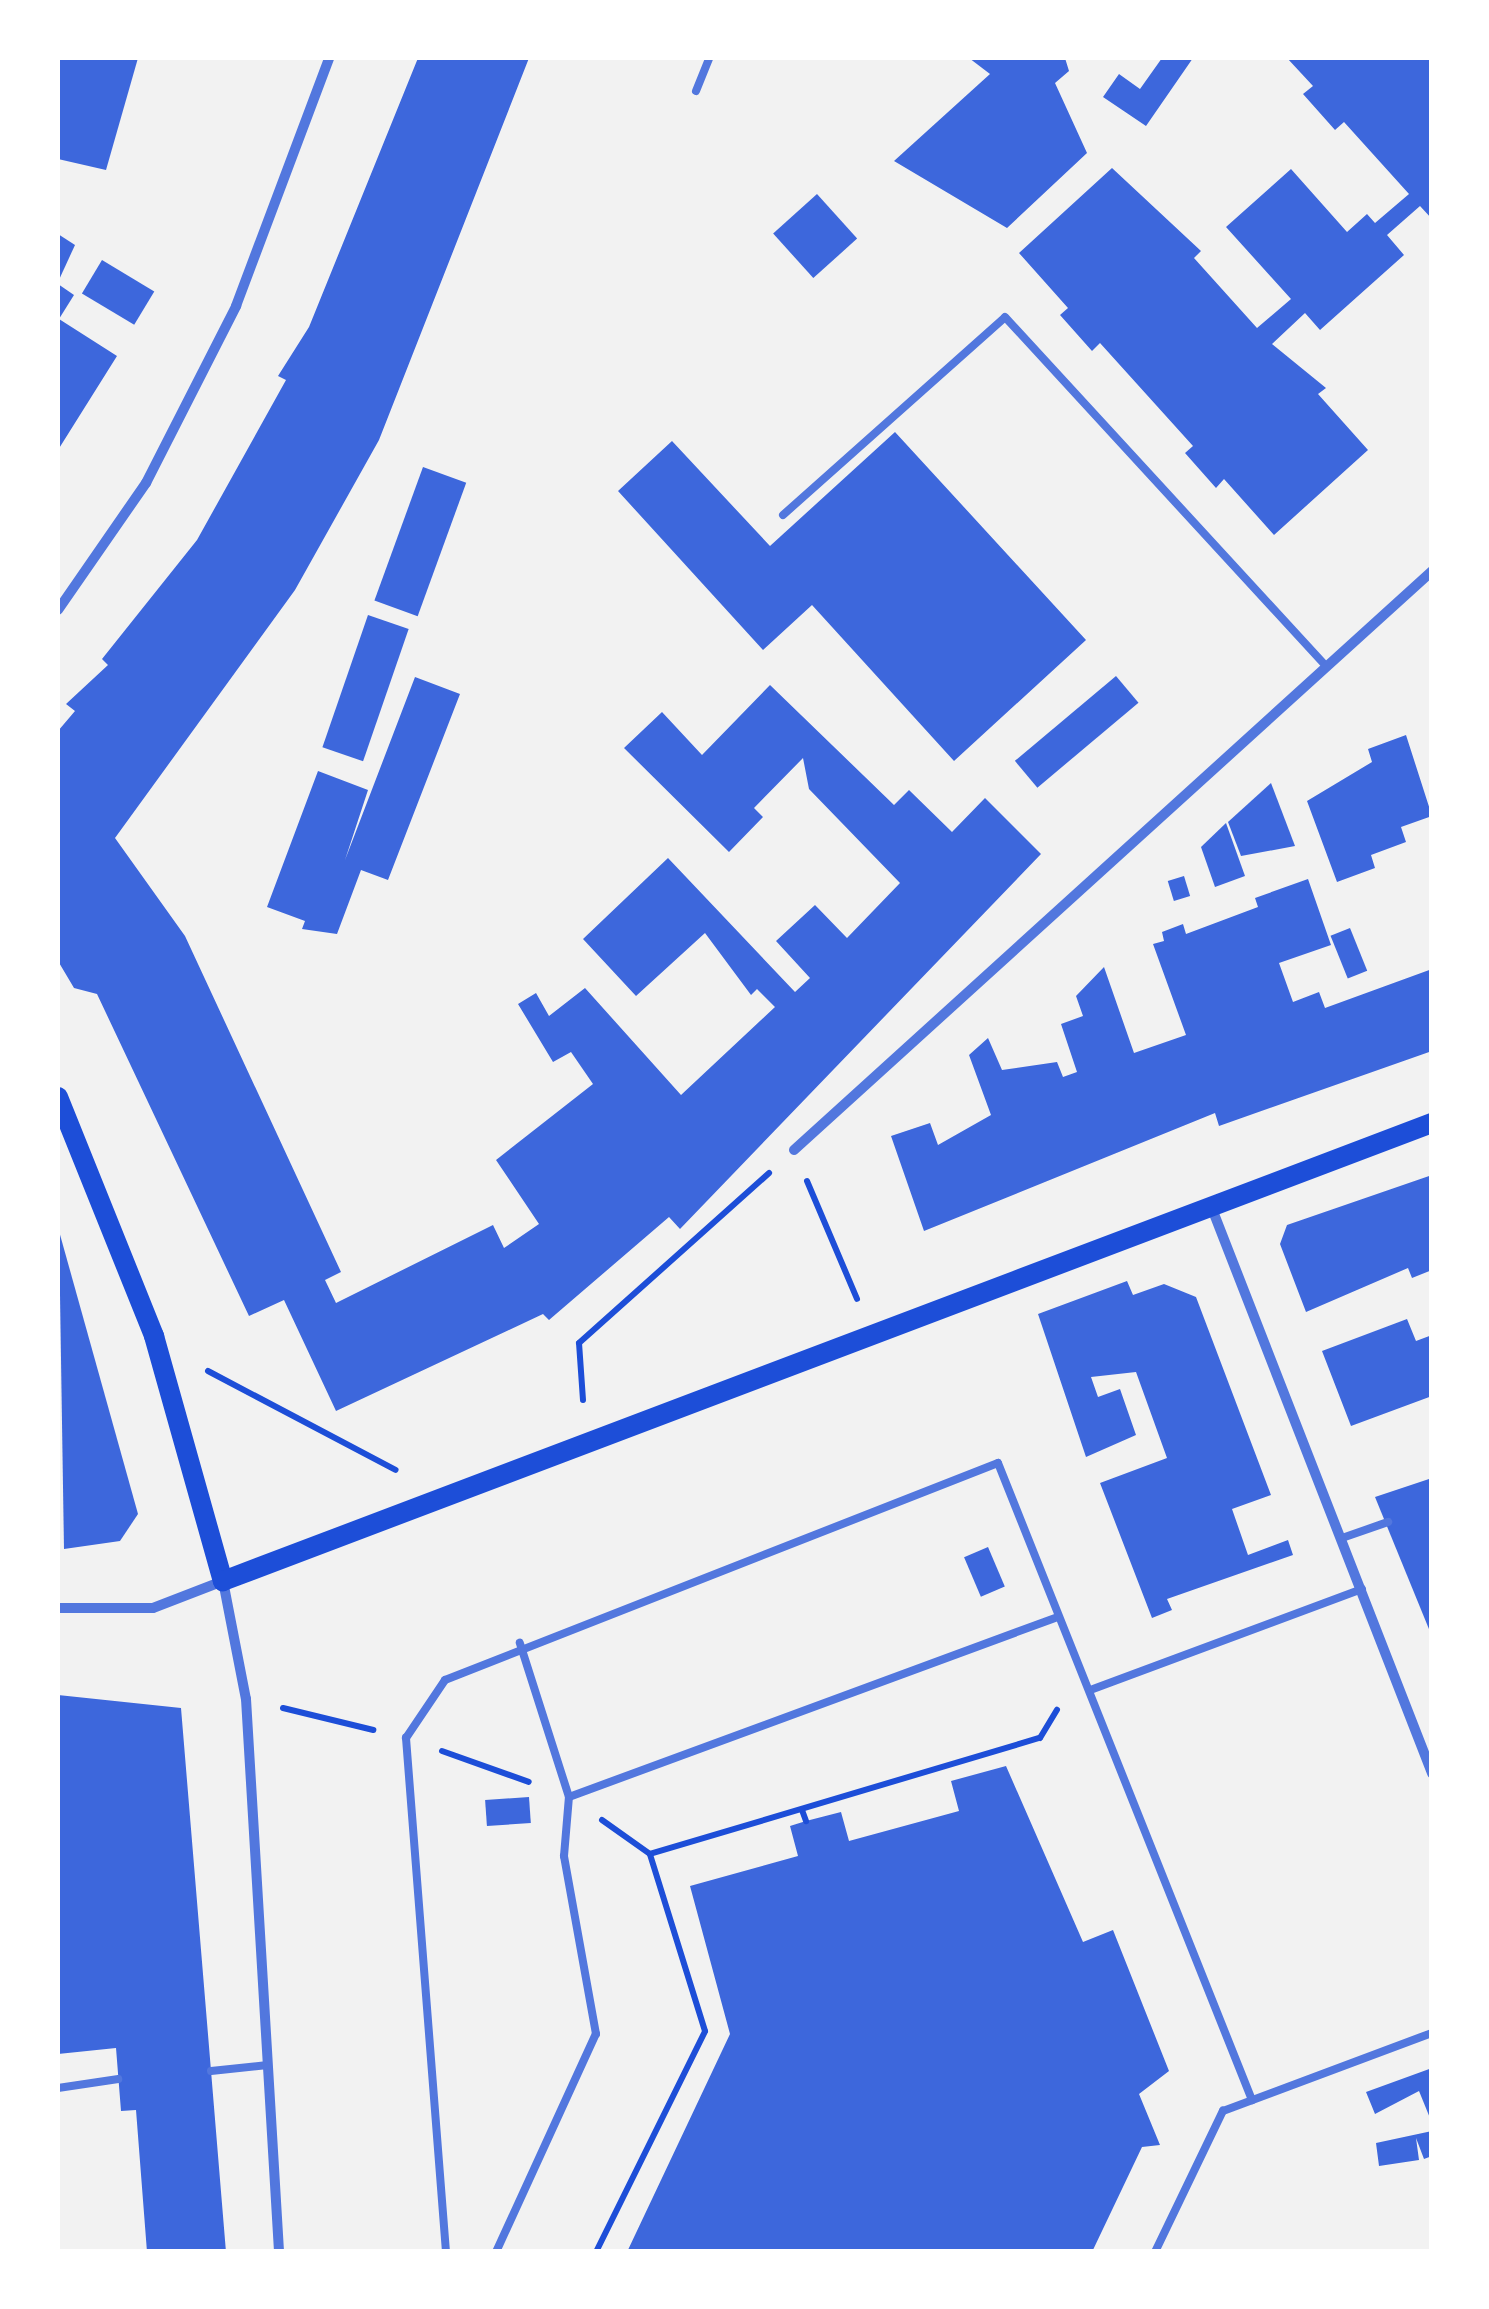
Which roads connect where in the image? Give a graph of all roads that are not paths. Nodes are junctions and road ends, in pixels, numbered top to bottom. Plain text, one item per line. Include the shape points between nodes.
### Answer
1 (329, 58) edge
2 (708, 58) edge
3 (696, 92) dead end
4 (783, 515) dead end
5 (1432, 571) edge
6 (58, 610) edge
7 (1326, 666) junction
8 (58, 1097) edge
9 (1432, 1123) edge
10 (794, 1150) road end
11 (1208, 1200) junction
12 (1388, 1522) dead end
13 (1342, 1538) junction
14 (223, 1580) junction
15 (1362, 1589) junction
16 (58, 1608) edge
17 (1055, 1618) junction
18 (520, 1643) junction
19 (1092, 1690) junction
20 (1432, 1773) edge
21 (569, 1797) junction
22 (1432, 2034) edge
23 (268, 2065) junction
24 (211, 2071) dead end
25 (118, 2079) dead end
26 (58, 2088) edge
27 (1252, 2100) junction
28 (279, 2252) edge
29 (446, 2252) edge
30 (496, 2252) edge
31 (1155, 2252) edge

1 - 6 street via 236,306 146,483
2 - 3 lane
4 - 7 lane via 1005,317
5 - 7 street
7 - 10 street
8 - 14 main road via 156,1342
9 - 11 main road
11 - 13 street
11 - 14 main road
12 - 13 lane
13 - 15 street
14 - 16 street via 153,1608
14 - 23 street via 246,1699
15 - 19 lane
15 - 20 street
17 - 18 lane via 998,1463
17 - 19 lane
17 - 21 lane
18 - 21 lane
18 - 29 lane via 445,1680 406,1738
19 - 27 lane
21 - 30 lane via 564,1856 596,2034
22 - 27 lane
23 - 24 lane
23 - 28 street
25 - 26 lane
27 - 31 lane via 1224,2112

